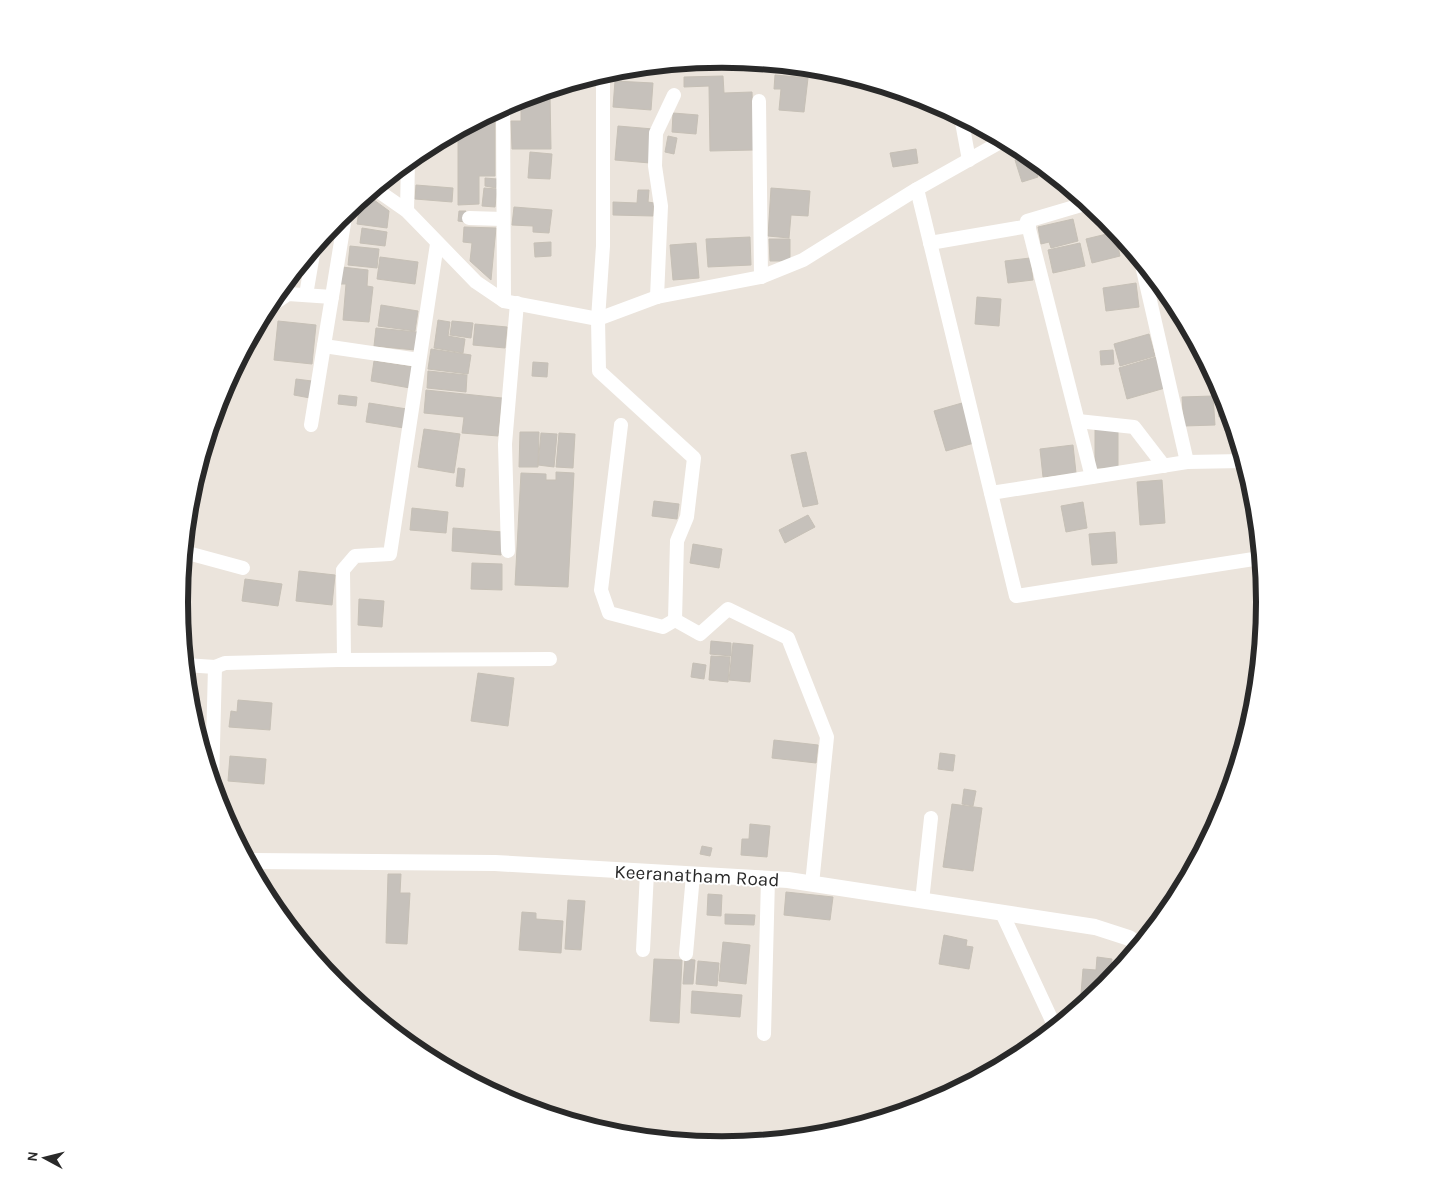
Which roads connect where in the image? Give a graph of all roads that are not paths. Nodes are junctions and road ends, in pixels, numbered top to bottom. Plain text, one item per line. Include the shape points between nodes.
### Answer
1 (603, 81) edge
2 (674, 95) dead end
3 (759, 101) dead end
4 (502, 115) edge
5 (963, 125) edge
6 (997, 144) edge
7 (969, 160) junction
8 (408, 169) edge
9 (917, 189) junction
10 (379, 192) edge
11 (1080, 205) edge
12 (407, 211) junction
13 (468, 218) dead end
14 (503, 219) junction
15 (344, 224) edge
16 (1029, 226) junction
17 (930, 243) junction
18 (437, 244) junction
19 (312, 259) edge
20 (1144, 275) edge
21 (761, 277) junction
22 (306, 295) junction
23 (332, 297) junction
24 (657, 297) junction
25 (282, 298) edge
26 (510, 302) junction
27 (598, 319) junction
28 (324, 346) junction
29 (419, 360) junction
30 (1078, 421) junction
31 (311, 425) dead end
32 (621, 425) dead end
33 (1236, 461) edge
34 (1187, 462) junction
35 (1164, 466) junction
36 (1092, 477) junction
37 (991, 493) junction
38 (508, 551) dead end
39 (190, 554) edge
40 (1253, 559) edge
41 (243, 568) dead end
42 (675, 620) junction
43 (550, 659) dead end
44 (344, 660) junction
45 (192, 665) edge
46 (215, 667) junction
47 (209, 752) edge
48 (931, 818) dead end
49 (255, 861) edge
50 (647, 873) junction
51 (693, 875) junction
52 (768, 879) junction
53 (812, 884) junction
54 (922, 901) junction
55 (1002, 913) junction
56 (1133, 941) edge
57 (642, 950) dead end
58 (686, 954) dead end
59 (1052, 1021) edge
60 (764, 1034) dead end

1 - 27 street via 603,246
2 - 24 street via 656,133 655,166 661,206
3 - 21 street
4 - 14 street
5 - 7 street
6 - 7 street
7 - 9 street
8 - 12 street
9 - 17 street
9 - 21 street via 803,260
10 - 12 street
11 - 16 street via 1028,221
12 - 18 street
13 - 14 street
14 - 26 street
15 - 23 street
16 - 17 street
16 - 30 street
17 - 37 street
18 - 26 street via 476,282
18 - 29 street
19 - 22 street
20 - 34 street
21 - 24 street
22 - 23 street
22 - 25 street via 288,294
23 - 28 street
24 - 27 street
26 - 27 street
26 - 38 street via 505,444
27 - 42 street via 599,371 694,458 687,517 677,541
28 - 29 street
28 - 31 street
29 - 44 street via 390,554 355,556 343,570
30 - 35 street via 1134,427
30 - 36 street
32 - 42 street via 602,590 609,613 663,627
33 - 34 street
34 - 35 street
35 - 36 street
36 - 37 street
37 - 40 street via 1016,596
39 - 41 street
42 - 53 street via 700,634 728,609 788,638 827,737
43 - 44 street
44 - 46 street via 226,663
45 - 46 street
46 - 47 street
48 - 54 street
49 - 50 street, Keeranatham Road via 495,863
50 - 51 street, Keeranatham Road
50 - 57 street
51 - 52 street, Keeranatham Road
51 - 58 street
52 - 53 street, Keeranatham Road
52 - 60 street
53 - 54 street, Keeranatham Road
54 - 55 street, Keeranatham Road
55 - 56 street, Keeranatham Road via 1095,927
55 - 59 street

